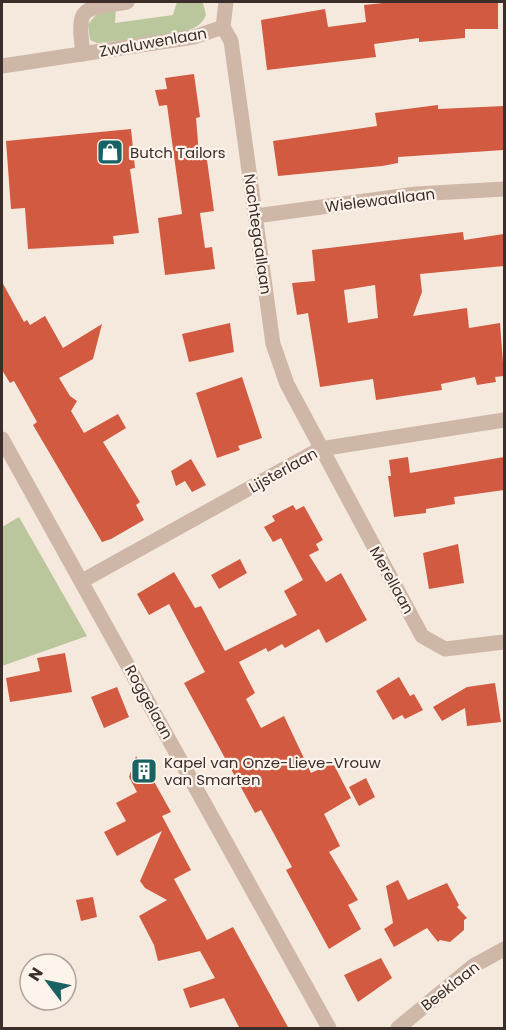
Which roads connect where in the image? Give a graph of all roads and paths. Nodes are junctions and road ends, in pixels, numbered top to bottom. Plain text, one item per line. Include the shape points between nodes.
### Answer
1 (127, 2) edge
2 (224, 9) edge
3 (83, 54) junction
4 (2, 66) edge
5 (504, 189) edge
6 (256, 216) junction
7 (504, 420) edge
8 (2, 439) edge
9 (320, 448) junction
10 (82, 581) junction
11 (504, 642) edge
12 (504, 949) edge
13 (329, 1029) edge
14 (398, 1029) edge

1 - 3 street, Zwaluwenlaan via 89,8 82,15 79,23
2 - 3 street, Zwaluwenlaan via 194,37
2 - 6 street, Nachtegaallaan
3 - 4 street, Zwaluwenlaan
5 - 6 street, Wielewaallaan via 417,194
6 - 9 street, Nachtegaallaan via 273,344 287,384
7 - 9 street, Lijsterlaan
8 - 10 street, Roggelaan
9 - 10 street, Lijsterlaan
9 - 11 street, Merellaan via 423,636 445,649
10 - 13 street, Roggelaan
12 - 14 street, Beeklaan via 474,966

